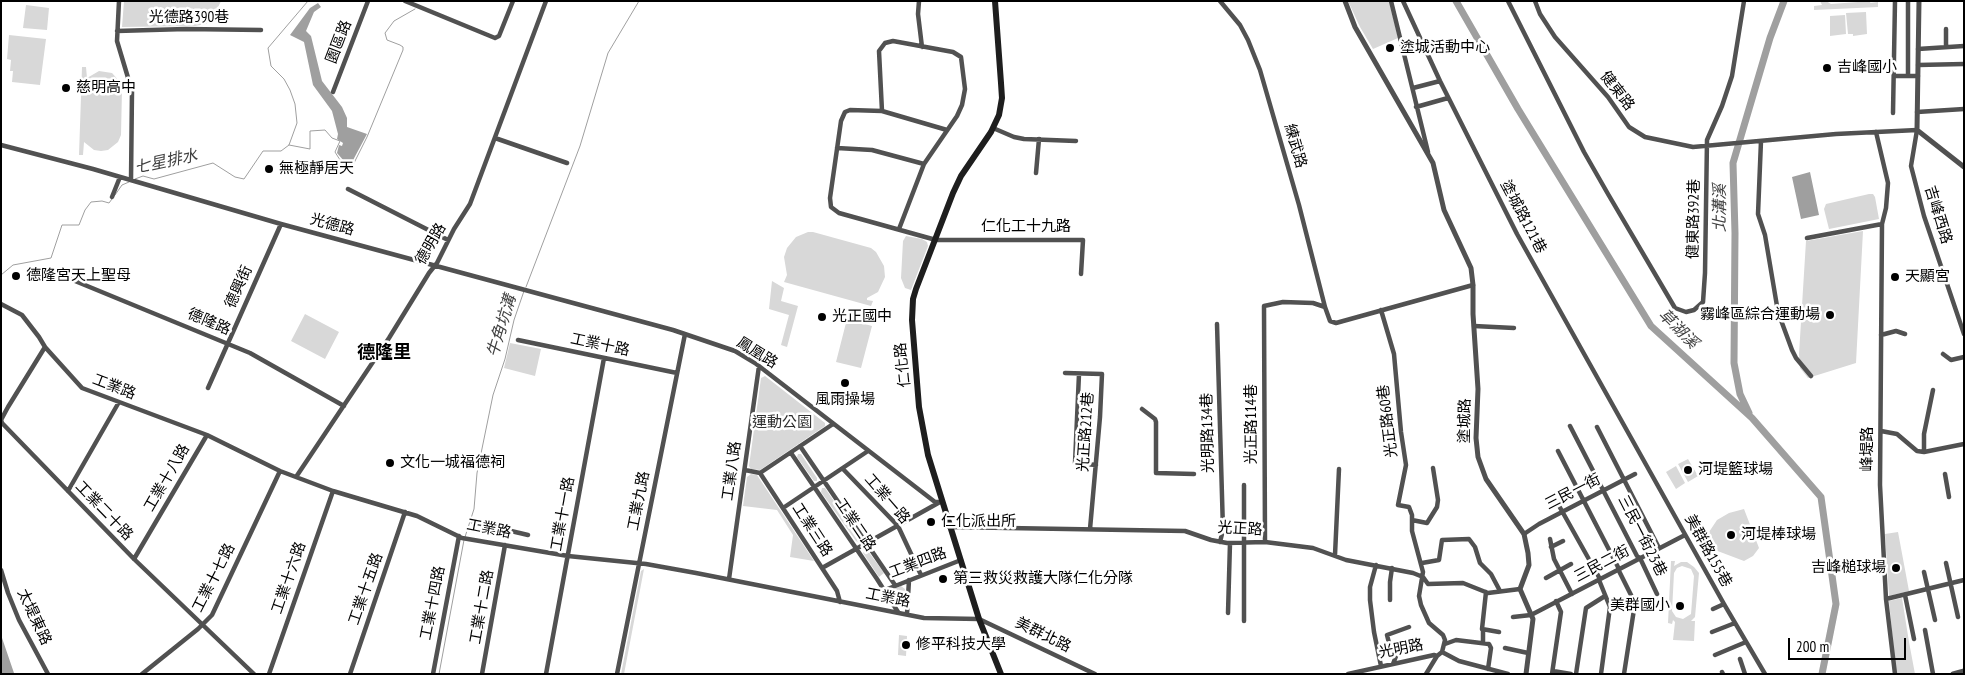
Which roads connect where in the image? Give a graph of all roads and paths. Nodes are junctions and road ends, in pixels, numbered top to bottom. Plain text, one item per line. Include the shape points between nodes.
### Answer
1 (119, 1) edge
2 (368, 1) edge
3 (405, 1) edge
4 (513, 1) edge
5 (546, 1) edge
6 (919, 1) edge
7 (995, 1) edge
8 (1220, 1) edge
9 (1344, 1) edge
10 (1391, 1) edge
11 (1403, 1) edge
12 (1508, 1) edge
13 (1535, 1) edge
14 (1744, 1) edge
15 (1895, 1) edge
16 (1908, 1) edge
17 (1919, 1) edge
18 (1946, 29) dead end
19 (261, 30) dead end
20 (117, 31) junction
21 (1964, 46) edge
22 (922, 47) junction
23 (1946, 47) junction
24 (1918, 49) junction
25 (1964, 64) edge
26 (1918, 65) junction
27 (1894, 76) junction
28 (1908, 76) junction
29 (1918, 76) junction
30 (1440, 81) junction
31 (1413, 88) junction
32 (333, 92) dead end
33 (1448, 98) junction
34 (1416, 107) junction
35 (1964, 109) edge
36 (882, 111) junction
37 (1917, 112) junction
38 (1893, 113) dead end
39 (993, 128) junction
40 (947, 130) junction
41 (1917, 130) junction
42 (1876, 132) junction
43 (495, 138) junction
44 (1039, 139) junction
45 (1076, 141) dead end
46 (1759, 141) junction
47 (1, 145) edge
48 (1708, 146) junction
49 (837, 148) junction
50 (1430, 158) junction
51 (567, 163) dead end
52 (924, 164) junction
53 (1964, 167) edge
54 (1036, 173) dead end
55 (120, 177) junction
56 (131, 180) junction
57 (348, 189) dead end
58 (112, 197) dead end
59 (281, 224) junction
60 (1882, 224) junction
61 (899, 229) junction
62 (1807, 238) dead end
63 (448, 240) junction
64 (936, 240) junction
65 (434, 266) junction
66 (58, 274) dead end
67 (1081, 274) dead end
68 (1473, 285) junction
69 (526, 291) joint
70 (1, 304) edge
71 (1325, 307) junction
72 (1381, 310) junction
73 (1218, 324) dead end
74 (1474, 326) junction
75 (1514, 328) dead end
76 (685, 334) junction
77 (1905, 334) dead end
78 (1964, 334) edge
79 (1881, 335) junction
80 (518, 340) dead end
81 (228, 343) junction
82 (44, 347) junction
83 (1943, 354) dead end
84 (1964, 357) edge
85 (604, 358) junction
86 (759, 366) junction
87 (677, 373) junction
88 (1065, 373) dead end
89 (1079, 374) junction
90 (1811, 376) dead end
91 (208, 388) dead end
92 (1933, 390) dead end
93 (119, 402) junction
94 (344, 406) junction
95 (1142, 409) dead end
96 (833, 424) junction
97 (1570, 426) dead end
98 (1596, 427) dead end
99 (1880, 431) junction
100 (206, 435) junction
101 (1631, 438) joint
102 (1964, 444) edge
103 (800, 446) junction
104 (868, 451) junction
105 (1558, 452) dead end
106 (1924, 452) junction
107 (791, 453) junction
108 (1096, 465) junction
109 (842, 468) junction
110 (1338, 468) dead end
111 (1433, 468) dead end
112 (745, 470) junction
113 (280, 471) junction
114 (760, 473) junction
115 (1194, 474) dead end
116 (1635, 474) dead end
117 (1945, 474) dead end
118 (296, 477) junction
119 (1624, 480) junction
120 (824, 481) junction
121 (1244, 485) dead end
122 (814, 487) junction
123 (1604, 490) junction
124 (68, 491) junction
125 (333, 491) junction
126 (1554, 495) dead end
127 (1949, 497) dead end
128 (1583, 500) junction
129 (941, 502) junction
130 (783, 508) junction
131 (1563, 511) junction
132 (404, 512) junction
133 (1412, 520) junction
134 (474, 522) dead end
135 (898, 526) junction
136 (949, 527) junction
137 (1090, 529) junction
138 (1524, 534) junction
139 (1685, 534) junction
140 (528, 535) dead end
141 (459, 537) junction
142 (1550, 539) dead end
143 (1563, 541) dead end
144 (1220, 542) junction
145 (1265, 542) junction
146 (866, 543) junction
147 (1230, 543) junction
148 (1245, 544) junction
149 (505, 545) junction
150 (1552, 547) junction
151 (1659, 548) junction
152 (857, 549) junction
153 (1335, 555) junction
154 (568, 556) junction
155 (1640, 558) junction
156 (134, 560) junction
157 (961, 560) junction
158 (1422, 563) junction
159 (1946, 563) dead end
160 (638, 564) junction
161 (1572, 564) dead end
162 (1376, 565) junction
163 (822, 568) junction
164 (1392, 568) junction
165 (1618, 569) junction
166 (1, 570) edge
167 (1560, 570) junction
168 (1924, 572) dead end
169 (921, 575) junction
170 (1422, 576) junction
171 (1546, 578) dead end
172 (729, 579) junction
173 (909, 580) junction
174 (1599, 580) junction
175 (1964, 580) edge
176 (1950, 583) junction
177 (895, 585) junction
178 (1928, 588) junction
179 (1520, 589) junction
180 (885, 590) junction
181 (1500, 591) junction
182 (1486, 592) junction
183 (1572, 594) junction
184 (1657, 594) dead end
185 (1906, 595) junction
186 (1606, 596) junction
187 (1886, 599) junction
188 (1390, 600) dead end
189 (1556, 601) junction
190 (840, 602) junction
191 (1724, 604) junction
192 (1712, 609) dead end
193 (898, 612) junction
194 (1228, 613) dead end
195 (907, 614) junction
196 (1531, 615) junction
197 (1958, 617) dead end
198 (1514, 618) dead end
199 (979, 619) junction
200 (1935, 620) dead end
201 (1244, 621) dead end
202 (1735, 623) junction
203 (203, 625) junction
204 (1409, 627) dead end
205 (1483, 630) junction
206 (1925, 630) dead end
207 (1498, 632) dead end
208 (1712, 632) dead end
209 (1914, 639) dead end
210 (1746, 642) junction
211 (1445, 644) junction
212 (1483, 644) junction
213 (1505, 648) dead end
214 (1442, 652) junction
215 (1528, 653) junction
216 (1715, 655) dead end
217 (1437, 656) junction
218 (1740, 659) dead end
219 (1393, 664) junction
220 (1381, 666) junction
221 (1487, 668) junction
222 (1964, 671) edge
223 (1526, 673) edge
224 (1552, 673) edge
225 (48, 674) edge
226 (142, 674) edge
227 (254, 674) edge
228 (268, 674) edge
229 (350, 674) edge
230 (433, 674) edge
231 (482, 674) edge
232 (546, 674) edge
233 (617, 674) edge
234 (1001, 674) edge
235 (1096, 674) edge
236 (1348, 674) edge
237 (1426, 674) edge
238 (1483, 674) edge
239 (1508, 674) edge
240 (1571, 674) edge
241 (1576, 674) edge
242 (1601, 674) edge
243 (1624, 674) edge
244 (1745, 674) edge
245 (1765, 674) edge
246 (1895, 674) edge
247 (1933, 674) edge
248 (1953, 674) edge

1 - 20 street
2 - 32 street, 園區路
3 - 4 street via 495,38 499,36
5 - 43 street, 德明路
6 - 22 street
7 - 39 main road, 仁化路 via 1002,98
8 - 71 street, 練武路 via 1240,25 1260,70
9 - 50 street, 塗城路 via 1355,27
10 - 31 street, 塗城路
11 - 30 street, 塗城路121巷
12 - 48 street, 健東路392巷 via 1584,152 1675,308 1686,312 1703,302
13 - 48 street, 健東路 via 1555,36 1629,126 1645,137 1694,147
14 - 48 street, 健東路392巷 via 1732,76 1707,140
15 - 27 street
16 - 28 street
17 - 24 street
18 - 23 street
19 - 20 street, 光德路390巷
20 - 56 street via 132,91
21 - 23 street
22 - 36 street via 893,41 882,46 879,51
22 - 40 street via 953,52 962,60 964,100
23 - 24 street
24 - 26 street
25 - 26 street
26 - 29 street
27 - 28 street
27 - 38 street
28 - 29 street
29 - 37 street
30 - 31 street
30 - 33 street, 塗城路121巷
31 - 34 street, 塗城路
33 - 34 street
33 - 101 street, 塗城路121巷 via 1517,234
34 - 50 street, 塗城路
35 - 37 street
36 - 40 street
36 - 49 street via 845,112 841,118
37 - 41 street
39 - 44 street via 1014,137
39 - 64 main road, 仁化路 via 961,176
40 - 52 street
41 - 42 street
41 - 53 street
41 - 78 street, 吉峰西路 via 1911,166 1924,216
42 - 46 street
42 - 60 street, 峰堤路 via 1888,183
43 - 51 street
43 - 63 street, 德明路 via 475,193
44 - 45 street
44 - 54 street
46 - 48 street, 健東路
46 - 90 street via 1758,214 1778,312 1796,358
47 - 55 street
49 - 52 street via 872,150
49 - 61 street via 831,207 839,213
50 - 68 street, 塗城路 via 1444,210 1468,260
52 - 61 street
55 - 56 street
55 - 58 street
56 - 59 street, 光德路
57 - 63 street
59 - 65 street, 光德路
59 - 81 street, 德興街
60 - 62 street
60 - 79 street, 峰堤路
61 - 64 street
63 - 65 street, 德明路
64 - 67 street, 仁化工十九路 via 1083,240
64 - 129 main road, 仁化路 via 913,299 912,320 923,435
65 - 69 street, 光德路
65 - 94 street, 德明路
66 - 81 street, 德隆路
68 - 72 street
68 - 74 street, 塗城路
69 - 76 street, 鳳凰路
70 - 82 street, 工業路 via 22,315
71 - 72 street via 1330,321 1336,323
71 - 145 street, 光正路114巷 via 1283,302 1264,306
72 - 133 street, 光正路60巷 via 1394,354 1406,465 1398,505 1409,506
73 - 144 street, 光明路134巷 via 1223,530
74 - 75 street
74 - 138 street, 塗城路 via 1478,458 1489,483
76 - 86 street, 鳳凰路 via 735,351
76 - 87 street, 工業九路
77 - 79 street via 1896,330
79 - 99 street, 峰堤路
80 - 85 street, 工業十路
81 - 91 street, 德興街
81 - 94 street, 德隆路
82 - 93 street, 工業路 via 81,387
82 - 124 street, 工業二十路 via 2,422
83 - 84 street via 1950,360
85 - 87 street, 工業十路
85 - 154 street, 工業十一路
86 - 96 street, 鳳凰路
86 - 112 street, 工業八路
87 - 160 street, 工業九路
88 - 89 street, 光正路212巷
89 - 108 street via 1075,463
89 - 108 street, 光正路212巷 via 1102,374
92 - 106 street via 1924,434
93 - 100 street, 工業路
93 - 124 street
94 - 118 street, 德明路
95 - 115 street via 1156,422 1156,473
96 - 103 street
96 - 104 street, 鳳凰路
97 - 123 street, 三民一街23巷
98 - 119 street
99 - 106 street via 1897,434 1917,451
99 - 187 street, 峰堤路
100 - 113 street, 工業路
100 - 156 street, 工業十八路
101 - 139 street, 美群路155巷
102 - 106 street
103 - 107 street
103 - 120 street, 工業二路
104 - 109 street
104 - 129 street, 鳳凰路 via 935,502
105 - 128 street
107 - 114 street
107 - 122 street, 工業二路
108 - 137 street, 光正路212巷
109 - 120 street
109 - 135 street, 工業一路
110 - 153 street
111 - 133 street via 1437,507 1427,523
112 - 114 street
112 - 172 street, 工業八路
113 - 118 street, 工業路
113 - 203 street, 工業十七路 via 212,615
114 - 130 street, 工業三路
116 - 119 street, 三民一街
117 - 127 street
118 - 125 street, 工業路
119 - 123 street, 三民一街
119 - 151 street
120 - 122 street
120 - 146 street, 工業二路
121 - 148 street
122 - 130 street
122 - 152 street, 工業二路
123 - 128 street, 三民一街
123 - 155 street, 三民一街23巷
124 - 156 street, 工業二十路
125 - 132 street, 工業路
125 - 228 street, 工業十六路
126 - 131 street
128 - 131 street, 三民一街
128 - 165 street
129 - 135 street
129 - 136 main road, 仁化路
130 - 163 street, 工業三路
131 - 138 street, 三民一街
131 - 174 street
132 - 141 street, 工業路 via 428,520
132 - 229 street, 工業十五路
133 - 158 street via 1415,548
134 - 140 street
135 - 146 street
135 - 169 street, 工業一路
136 - 137 street, 光正路
136 - 157 main road, 仁化路
137 - 144 street, 光正路 via 1183,531
138 - 179 street, 塗城路 via 1530,565
139 - 151 street, 三民二街
139 - 191 street, 美群路155巷
141 - 149 street, 工業路
141 - 230 street, 工業十四路
142 - 150 street
143 - 150 street
144 - 147 street, 光正路
145 - 148 street, 光正路
145 - 153 street, 光正路 via 1310,547
146 - 152 street
146 - 177 street, 工業二路
147 - 148 street, 光正路
147 - 194 street
148 - 201 street
149 - 154 street, 工業路
149 - 231 street, 工業十二路
150 - 167 street
151 - 155 street, 三民二街
152 - 163 street
152 - 180 street, 工業二路
153 - 162 street, 光正路
154 - 160 street, 工業路
154 - 232 street, 工業十一路
155 - 165 street, 三民二街
155 - 184 street, 三民一街23巷
156 - 203 street, 工業二十路
157 - 169 street, 工業四路
157 - 199 main road, 仁化路
158 - 170 street
158 - 181 street via 1439,560 1442,540 1469,539 1480,563 1491,574
159 - 176 street
160 - 172 street, 工業路
160 - 233 street, 工業九路
161 - 167 street
162 - 164 street, 光正路
162 - 220 street via 1370,600
163 - 190 street, 工業三路
164 - 170 street, 光正路
164 - 188 street
165 - 174 street, 三民二街
165 - 243 street via 1635,603
166 - 225 street, 太堤東路 via 19,620
167 - 171 street
167 - 183 street
168 - 178 street
169 - 173 street, 工業四路
170 - 182 street, 光正路 via 1428,584 1463,583
170 - 211 street via 1419,599 1423,613 1443,635
172 - 190 street, 工業路
173 - 177 street, 工業四路
173 - 195 street
174 - 183 street, 三民二街
174 - 186 street
175 - 176 street
176 - 178 street
176 - 197 street
177 - 180 street, 工業四路
178 - 185 street
178 - 200 street
179 - 181 street, 光正路
179 - 196 street
180 - 193 street, 工業二路
181 - 182 street, 光正路
182 - 205 street
183 - 189 street, 三民二街
185 - 187 street
185 - 209 street
186 - 241 street via 1586,608
186 - 242 street via 1610,607
187 - 246 street, 峰堤路
189 - 196 street, 三民二街
189 - 224 street via 1562,612
190 - 193 street, 工業路
191 - 192 street
191 - 202 street, 美群路155巷
193 - 195 street, 工業路
195 - 199 street, 工業路
196 - 198 street, 三民二街
196 - 215 street
199 - 234 main road, 仁化路
199 - 235 street, 美群北路
202 - 208 street
202 - 210 street, 美群路155巷
203 - 226 street, 工業十七路
203 - 227 street, 工業二十路
204 - 219 street via 1387,635 1390,647 1398,650
205 - 207 street
205 - 212 street
206 - 247 street
210 - 216 street
210 - 245 street, 美群路155巷
211 - 212 street via 1456,640
211 - 214 street
212 - 221 street via 1489,644 1491,648
213 - 215 street
214 - 217 street
214 - 221 street via 1459,661
215 - 223 street
217 - 219 street, 光明路
217 - 237 street, 光明路
218 - 244 street
219 - 220 street, 光明路
220 - 236 street, 光明路
221 - 238 street
221 - 239 street
222 - 248 street
224 - 240 street

